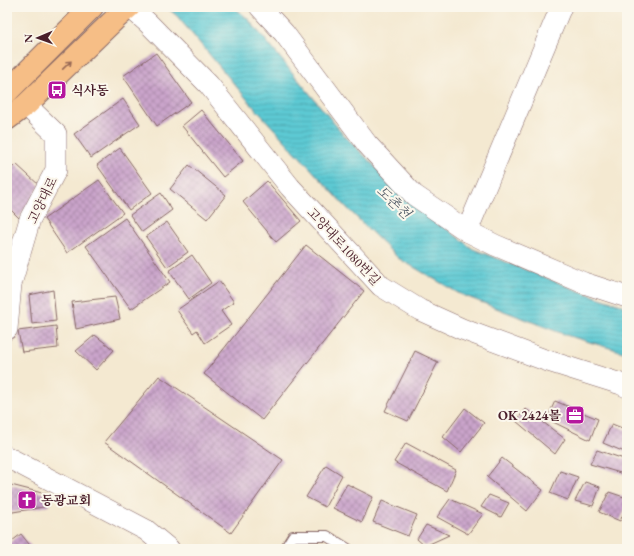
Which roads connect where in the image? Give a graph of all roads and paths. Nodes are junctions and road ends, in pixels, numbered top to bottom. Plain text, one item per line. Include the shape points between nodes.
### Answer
1 (92, 7) edge
2 (130, 7) edge
3 (260, 7) edge
4 (562, 7) edge
5 (7, 92) edge
6 (26, 105) junction
7 (7, 119) edge
8 (467, 231) junction
9 (627, 297) edge
10 (7, 329) edge
11 (627, 387) edge
12 (7, 458) edge
13 (169, 549) edge
14 (284, 549) edge
15 (348, 549) edge

1 - 5 main road
6 -> 2 main road
2 - 11 street, 고양대로1080번길 via 209,85 290,187 381,286 420,310 462,329
3 - 8 street via 284,33 367,144 414,195
4 - 8 street
6 - 7 main road
6 - 10 street, 고양대로 via 56,134 56,170 30,219 11,284
8 - 9 street via 584,283
12 - 13 street via 146,530
14 - 15 lane via 293,536 327,536

